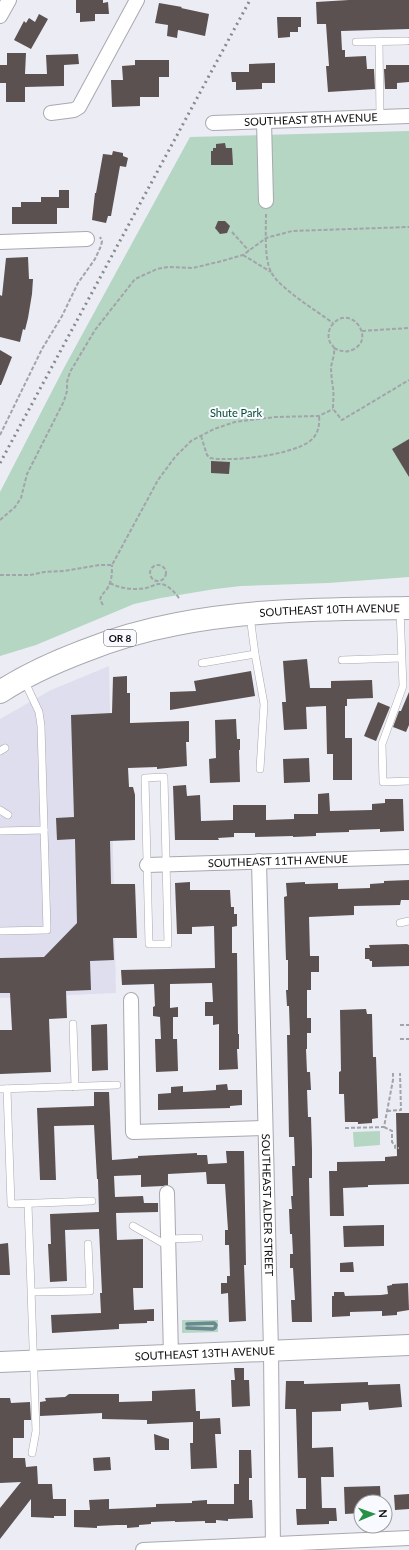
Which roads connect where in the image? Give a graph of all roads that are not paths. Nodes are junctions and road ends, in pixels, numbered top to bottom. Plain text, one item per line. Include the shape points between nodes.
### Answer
1 (9, 0) edge
2 (137, 0) edge
3 (0, 16) edge
4 (407, 41) dead end
5 (356, 42) dead end
6 (379, 42) junction
7 (51, 112) dead end
8 (409, 116) edge
9 (380, 117) junction
10 (264, 121) junction
11 (213, 123) dead end
12 (266, 201) road end
13 (87, 239) road end
14 (0, 242) edge
15 (404, 608) edge
16 (250, 614) junction
17 (255, 654) junction
18 (401, 658) junction
19 (342, 660) dead end
20 (202, 663) dead end
21 (23, 678) junction
22 (0, 692) edge
23 (260, 769) dead end
24 (409, 781) edge
25 (0, 810) edge
26 (8, 815) dead end
27 (44, 830) junction
28 (0, 831) edge
29 (409, 857) edge
30 (259, 861) junction
31 (166, 864) junction
32 (147, 865) junction
33 (409, 921) edge
34 (400, 923) dead end
35 (0, 931) edge
36 (131, 1000) dead end
37 (73, 1024) dead end
38 (117, 1085) dead end
39 (75, 1087) junction
40 (4, 1089) edge
41 (265, 1128) junction
42 (166, 1193) dead end
43 (92, 1201) dead end
44 (28, 1204) junction
45 (133, 1226) dead end
46 (199, 1238) dead end
47 (168, 1242) junction
48 (88, 1244) dead end
49 (32, 1292) junction
50 (409, 1345) edge
51 (271, 1350) junction
52 (171, 1355) junction
53 (34, 1361) junction
54 (0, 1362) edge
55 (32, 1453) dead end
56 (409, 1538) edge
57 (273, 1547) edge
58 (143, 1550) edge

1 - 3 street
2 - 7 street via 79,107 74,110
4 - 6 lane
5 - 6 lane
6 - 9 lane
8 - 9 street, SOUTHEAST 8TH AVENUE
9 - 10 street, SOUTHEAST 8TH AVENUE
10 - 11 street, SOUTHEAST 8TH AVENUE
10 - 12 street
13 - 14 street
15 - 16 main road, SOUTHEAST 10TH AVENUE / OR 8
15 - 18 lane
16 - 17 lane
16 - 21 main road, OR 8 via 200,620 112,640 69,656
17 - 20 lane
17 - 23 lane via 264,704
18 - 19 lane
18 - 24 lane via 403,686 382,744 383,782
21 - 22 main road, OR 8
21 - 27 lane via 39,712 41,726
25 - 26 lane
27 - 28 lane
27 - 35 lane via 47,930
29 - 30 street, SOUTHEAST 11TH AVENUE
30 - 31 street, SOUTHEAST 11TH AVENUE
30 - 41 street, SOUTHEAST ALDER STREET
31 - 32 street, SOUTHEAST 11TH AVENUE
31 - 32 lane via 168,944 149,944
31 - 32 lane via 164,777 145,778
33 - 34 lane
36 - 41 street via 132,1132
37 - 39 lane
38 - 39 lane
39 - 40 lane
40 - 44 lane via 11,1204
41 - 51 street, SOUTHEAST ALDER STREET
42 - 47 street
43 - 44 lane
44 - 49 lane
45 - 47 lane
46 - 47 lane
47 - 52 street
48 - 49 lane via 90,1291
49 - 53 lane
50 - 51 street, SOUTHEAST 13TH AVENUE
51 - 52 street, SOUTHEAST 13TH AVENUE
51 - 57 street, SOUTHEAST ALDER STREET
52 - 53 street, SOUTHEAST 13TH AVENUE
53 - 54 street, SOUTHEAST 13TH AVENUE
53 - 55 lane via 36,1431
56 - 57 street
57 - 58 street

